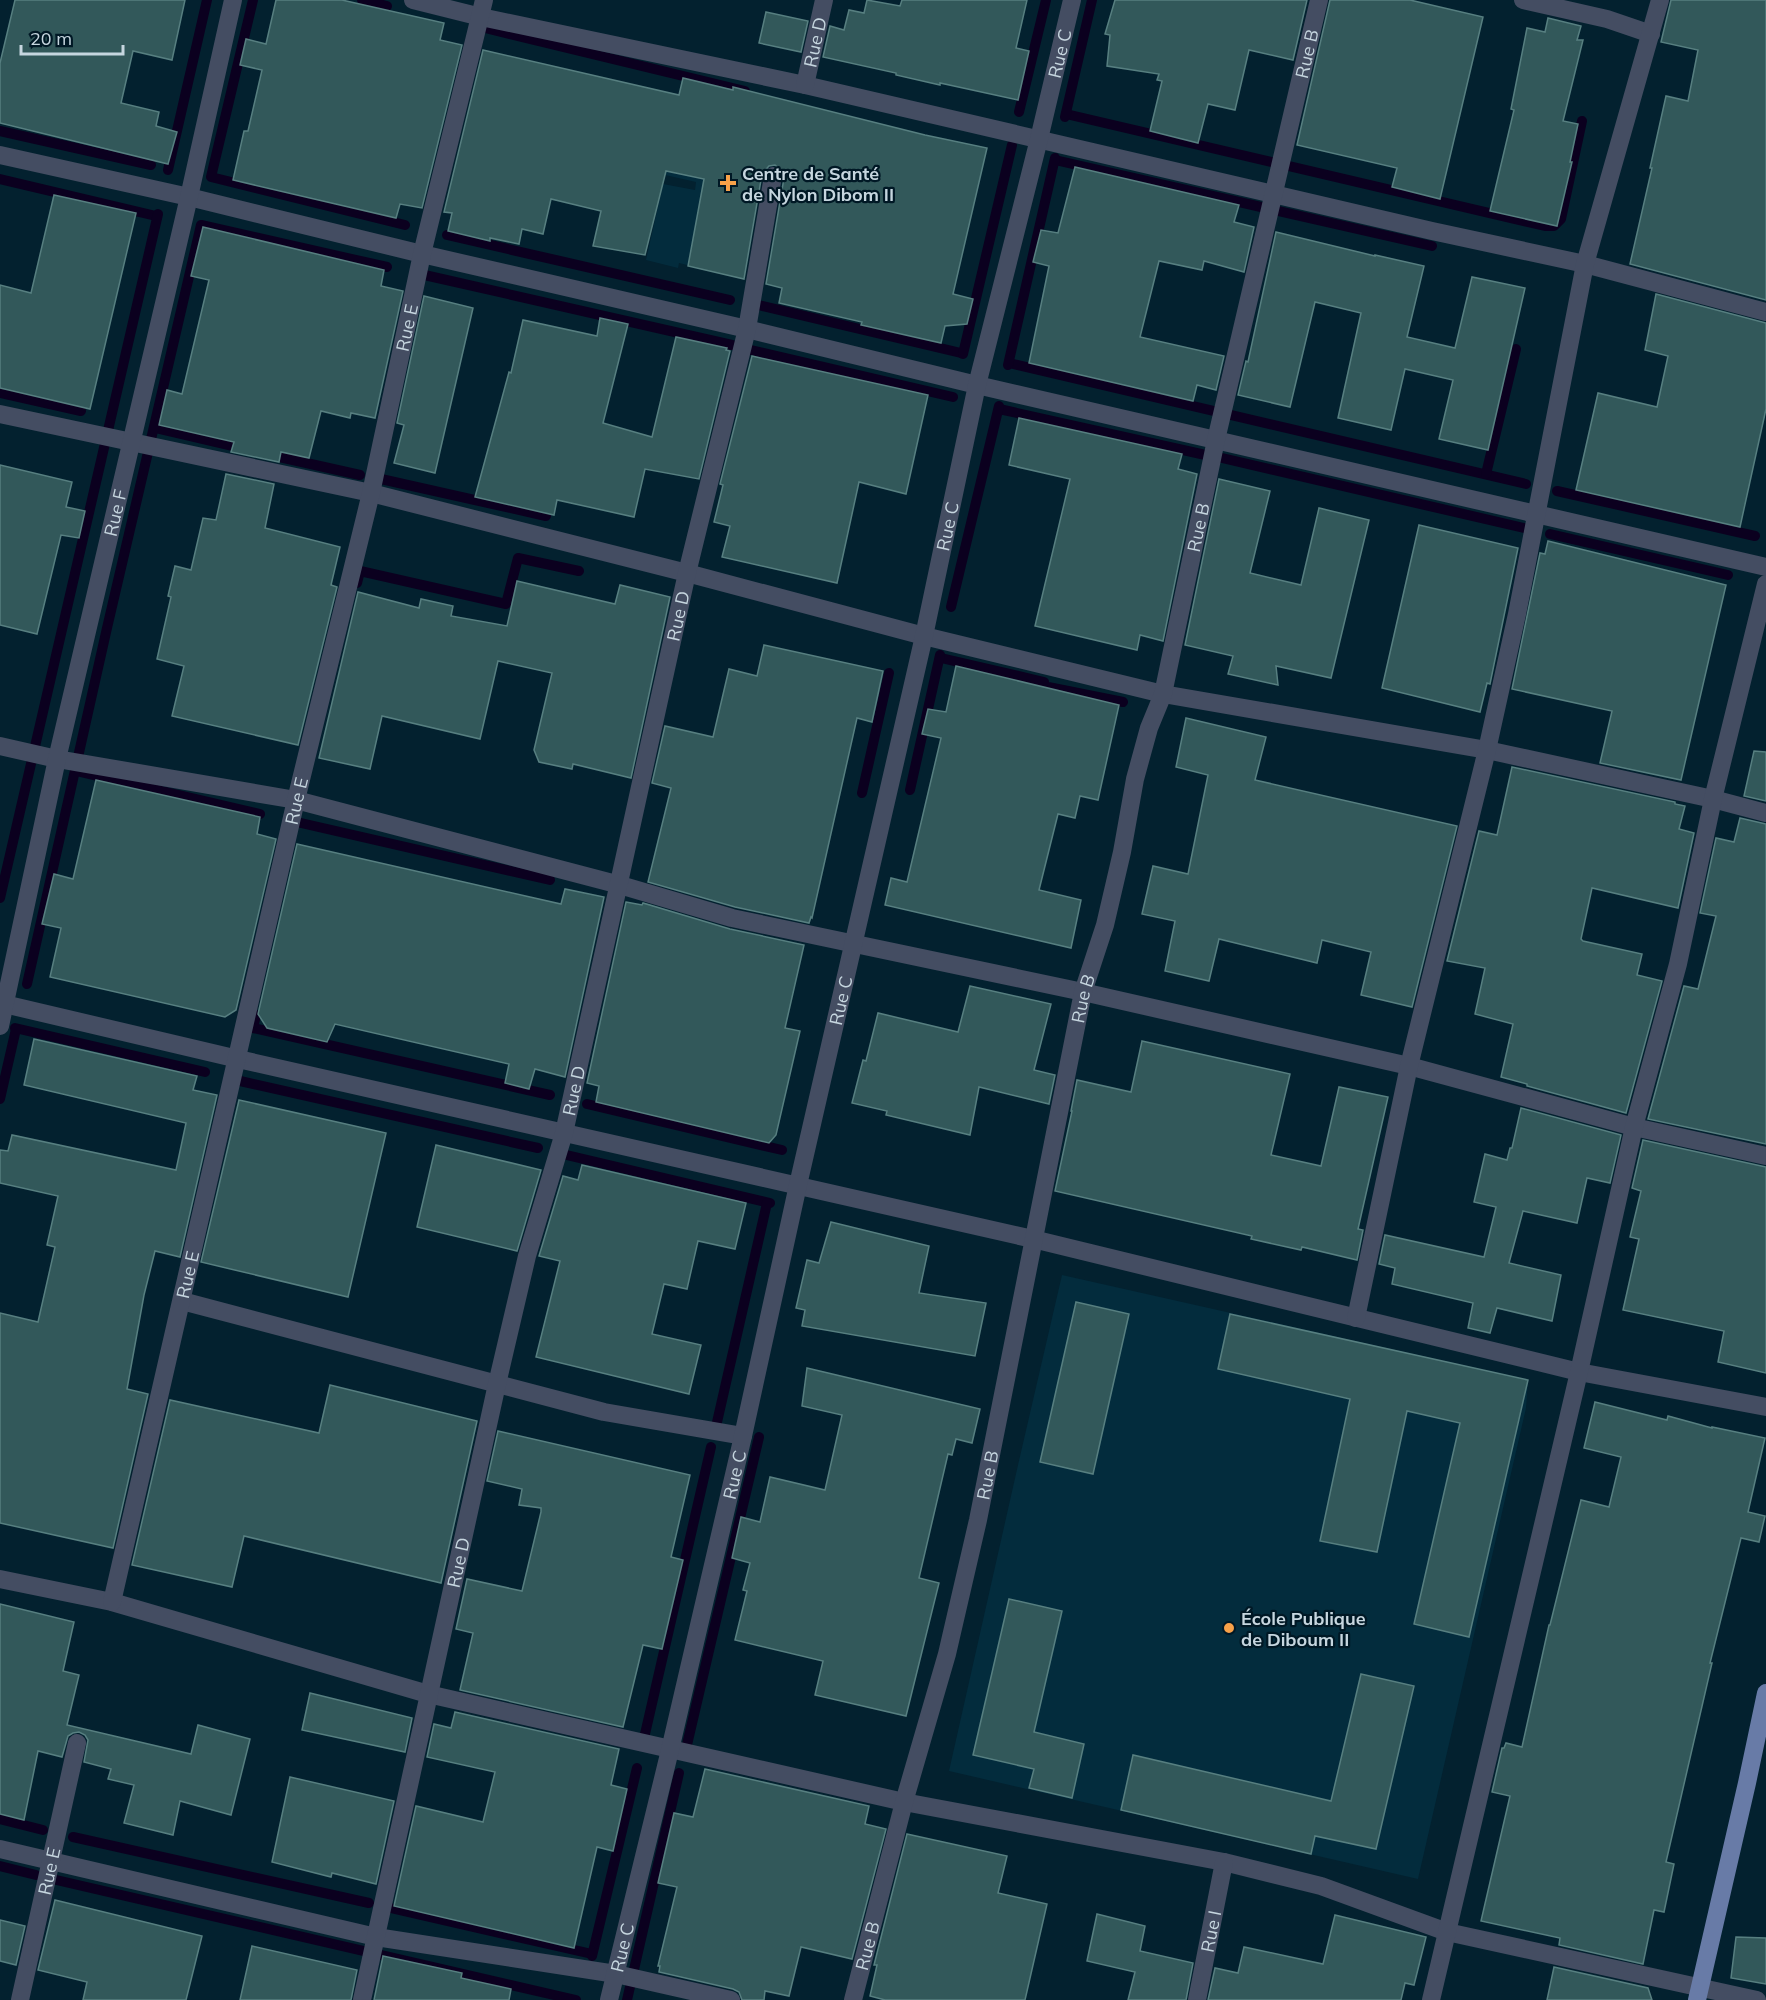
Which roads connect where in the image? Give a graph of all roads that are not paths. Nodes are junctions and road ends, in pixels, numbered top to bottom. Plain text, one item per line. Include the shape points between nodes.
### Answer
1 (233, 0) edge
2 (413, 0) edge
3 (824, 0) edge
4 (1072, 0) edge
5 (1319, 0) edge
6 (1523, 0) edge
7 (1660, 0) edge
8 (482, 8) edge
9 (1651, 34) junction
10 (805, 85) junction
11 (1039, 140) junction
12 (0, 155) edge
13 (773, 176) dead end
14 (1274, 193) junction
15 (189, 197) junction
16 (422, 254) junction
17 (1585, 264) junction
18 (1766, 312) edge
19 (747, 328) junction
20 (977, 385) junction
21 (0, 414) edge
22 (1216, 440) junction
23 (131, 442) junction
24 (371, 493) junction
25 (1538, 515) junction
26 (1766, 567) edge
27 (687, 573) junction
28 (1766, 584) edge
29 (924, 636) junction
30 (1162, 694) junction
31 (0, 746) edge
32 (1487, 750) junction
33 (57, 759) junction
34 (1713, 799) junction
35 (296, 800) junction
36 (1766, 813) edge
37 (620, 885) junction
38 (854, 944) junction
39 (1083, 992) junction
40 (3, 1003) edge
41 (0, 1026) edge
42 (238, 1059) junction
43 (1409, 1066) junction
44 (1634, 1126) junction
45 (564, 1133) junction
46 (1766, 1156) edge
47 (798, 1185) junction
48 (1033, 1239) junction
49 (182, 1301) junction
50 (1356, 1318) junction
51 (1579, 1372) junction
52 (497, 1384) junction
53 (1766, 1407) edge
54 (743, 1436) junction
55 (0, 1579) edge
56 (112, 1602) junction
57 (1766, 1693) edge
58 (429, 1694) junction
59 (77, 1743) dead end
60 (670, 1750) junction
61 (904, 1802) junction
62 (0, 1849) edge
63 (52, 1861) junction
64 (1224, 1862) junction
65 (1447, 1932) junction
66 (376, 1937) junction
67 (616, 1974) junction
68 (1698, 1993) edge
69 (20, 2000) edge
70 (362, 2000) edge
71 (609, 2000) edge
72 (731, 2000) edge
73 (853, 2000) edge
74 (1197, 2000) edge
75 (1431, 2000) edge
76 (1757, 2000) edge

1 - 15 street, Rue F
2 - 8 street
3 - 10 street, Rue D
4 - 11 street, Rue C
5 - 14 street, Rue B
6 - 9 street via 1607,19
7 - 9 street
8 - 10 street
8 - 16 street, Rue E
9 - 17 street
10 - 11 street
11 - 14 street
11 - 20 street, Rue C
12 - 15 street
13 - 19 street, Rue D
14 - 17 street
14 - 22 street, Rue B
15 - 16 street
15 - 23 street, Rue F
16 - 19 street
16 - 24 street, Rue E
17 - 18 street
17 - 25 street
19 - 20 street
19 - 27 street, Rue D
20 - 22 street
20 - 29 street, Rue C
21 - 23 street
22 - 25 street
22 - 30 street, Rue B
23 - 24 street
23 - 33 street, Rue F
24 - 27 street
24 - 35 street, Rue E
25 - 26 street
25 - 32 street
27 - 29 street
27 - 37 street, Rue D
28 - 34 street
29 - 30 street
29 - 38 street, Rue C
30 - 32 street
30 - 39 street, Rue B via 1135,779 1105,925
31 - 33 street
32 - 34 street
32 - 43 street
33 - 35 street
33 - 40 street, Rue F
34 - 36 street
34 - 44 street via 1678,964
35 - 37 street
35 - 42 street, Rue E
37 - 38 street via 732,918
37 - 45 street, Rue D
38 - 39 street
38 - 47 street, Rue C
39 - 43 street
39 - 48 street, Rue B
40 - 41 street, Rue F
40 - 42 street
42 - 45 street
42 - 49 street, Rue E
43 - 44 street
43 - 50 street
44 - 46 street
44 - 51 street
45 - 47 street
45 - 52 street, Rue D via 527,1256
47 - 48 street
47 - 54 street, Rue C
48 - 50 street
48 - 61 street, Rue B via 976,1532 947,1654
49 - 52 street
49 - 56 street, Rue E
50 - 51 street
51 - 53 street
51 - 65 street
52 - 54 street via 604,1412
52 - 58 street, Rue D
54 - 60 street, Rue C
55 - 56 street
56 - 58 street
57 - 68 main road
58 - 60 street
58 - 66 street, Rue D
59 - 63 street, Rue E
60 - 61 street
60 - 67 street, Rue C
61 - 64 street
61 - 73 street, Rue B
62 - 63 street
63 - 66 street
63 - 69 street, Rue E
64 - 65 street via 1322,1886
64 - 74 street, Rue I
65 - 68 street
65 - 75 street
66 - 67 street
66 - 70 street, Rue D
67 - 71 street, Rue C
67 - 72 street
68 - 76 street

